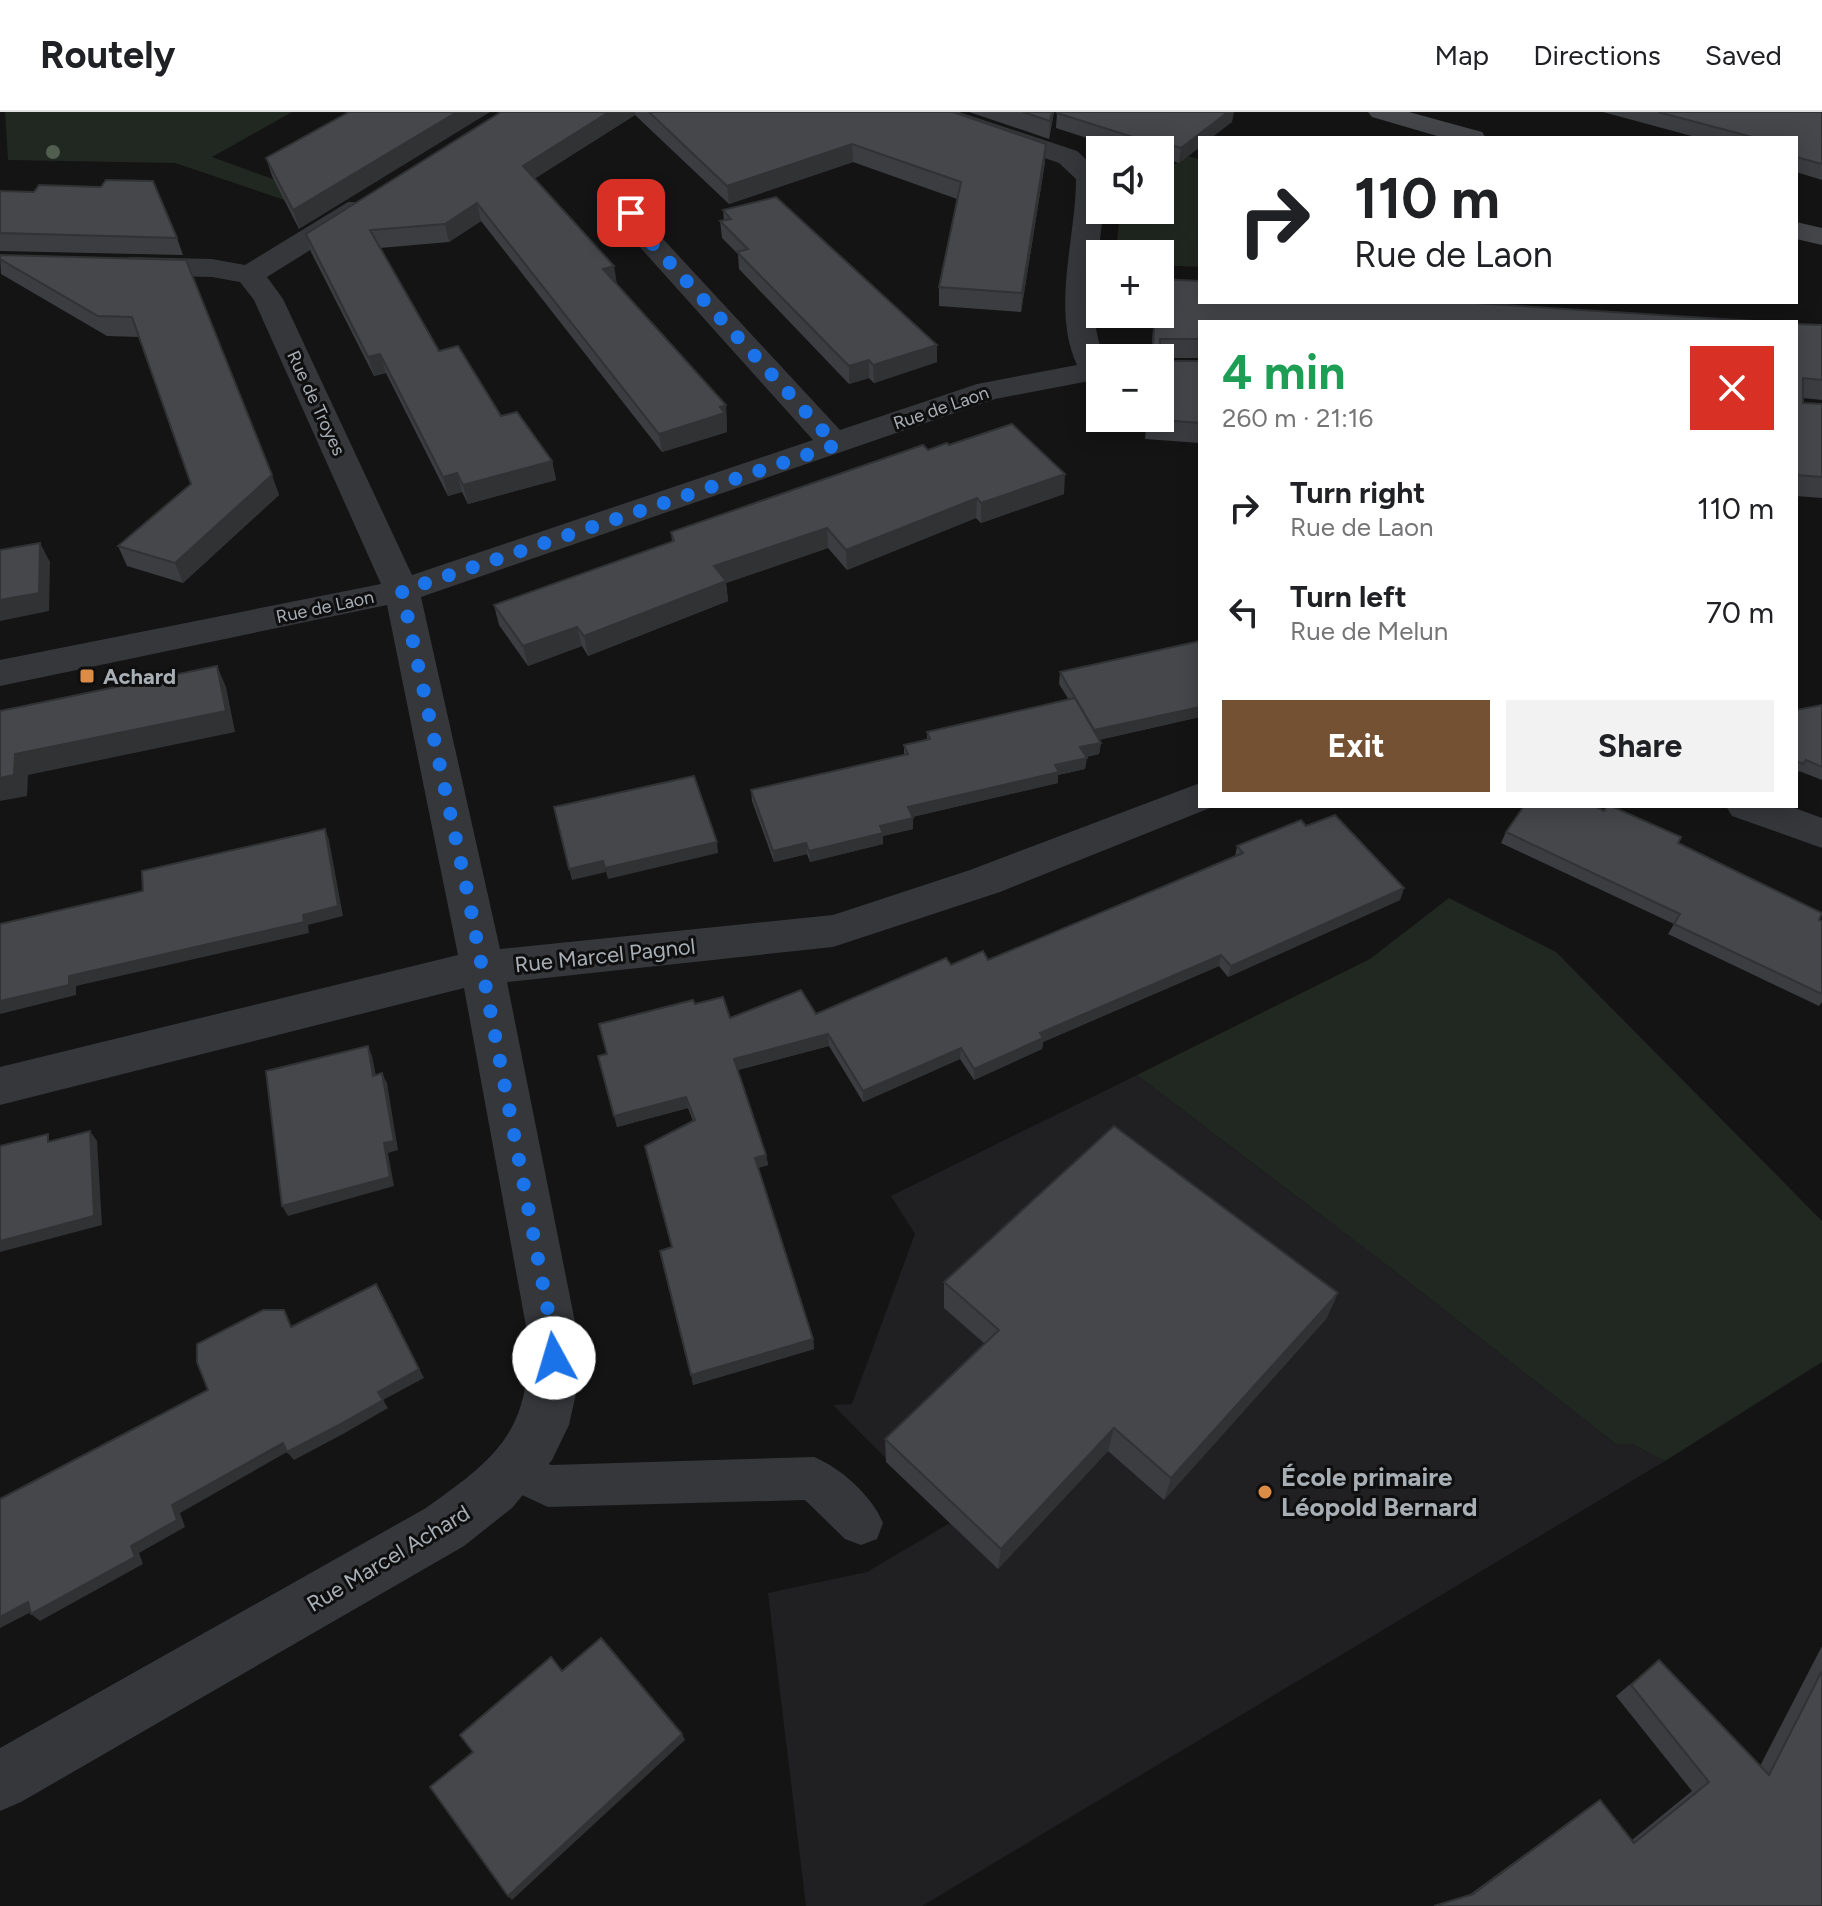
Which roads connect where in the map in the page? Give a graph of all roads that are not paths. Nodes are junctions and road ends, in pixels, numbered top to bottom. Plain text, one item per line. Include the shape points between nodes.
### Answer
1 (933, 112) edge
2 (1381, 112) edge
3 (1466, 136) edge
4 (639, 193) dead end
5 (379, 196) edge
6 (1798, 231) edge
7 (1822, 237) edge
8 (106, 265) edge
9 (250, 275) junction
10 (1086, 357) edge
11 (1086, 372) edge
12 (836, 445) junction
13 (406, 607) junction
14 (0, 673) edge
15 (1198, 798) edge
16 (1752, 808) edge
17 (1822, 833) edge
18 (479, 967) junction
19 (0, 1086) edge
20 (511, 1468) junction
21 (861, 1523) dead end
22 (0, 1781) edge

1 - 10 street via 1068,157 1090,177 1081,328
2 - 3 main road
4 - 12 street via 631,213 639,229
5 - 9 street
6 - 7 main road
8 - 9 street via 212,268
9 - 13 street, Rue de Troyes via 268,299
11 - 12 street, Rue de Laon via 988,391
12 - 13 street, Rue de Laon
13 - 14 street, Rue de Laon
13 - 18 street, Rue Marcel Achard
15 - 18 street, Rue Marcel Pagnol via 985,881 833,931
16 - 17 street
18 - 19 street, Rue Marcel Pagnol
18 - 20 street, Rue Marcel Achard via 553,1337 549,1408
20 - 21 lane via 548,1486 814,1478
20 - 22 street, Rue Marcel Achard via 482,1501 445,1527

